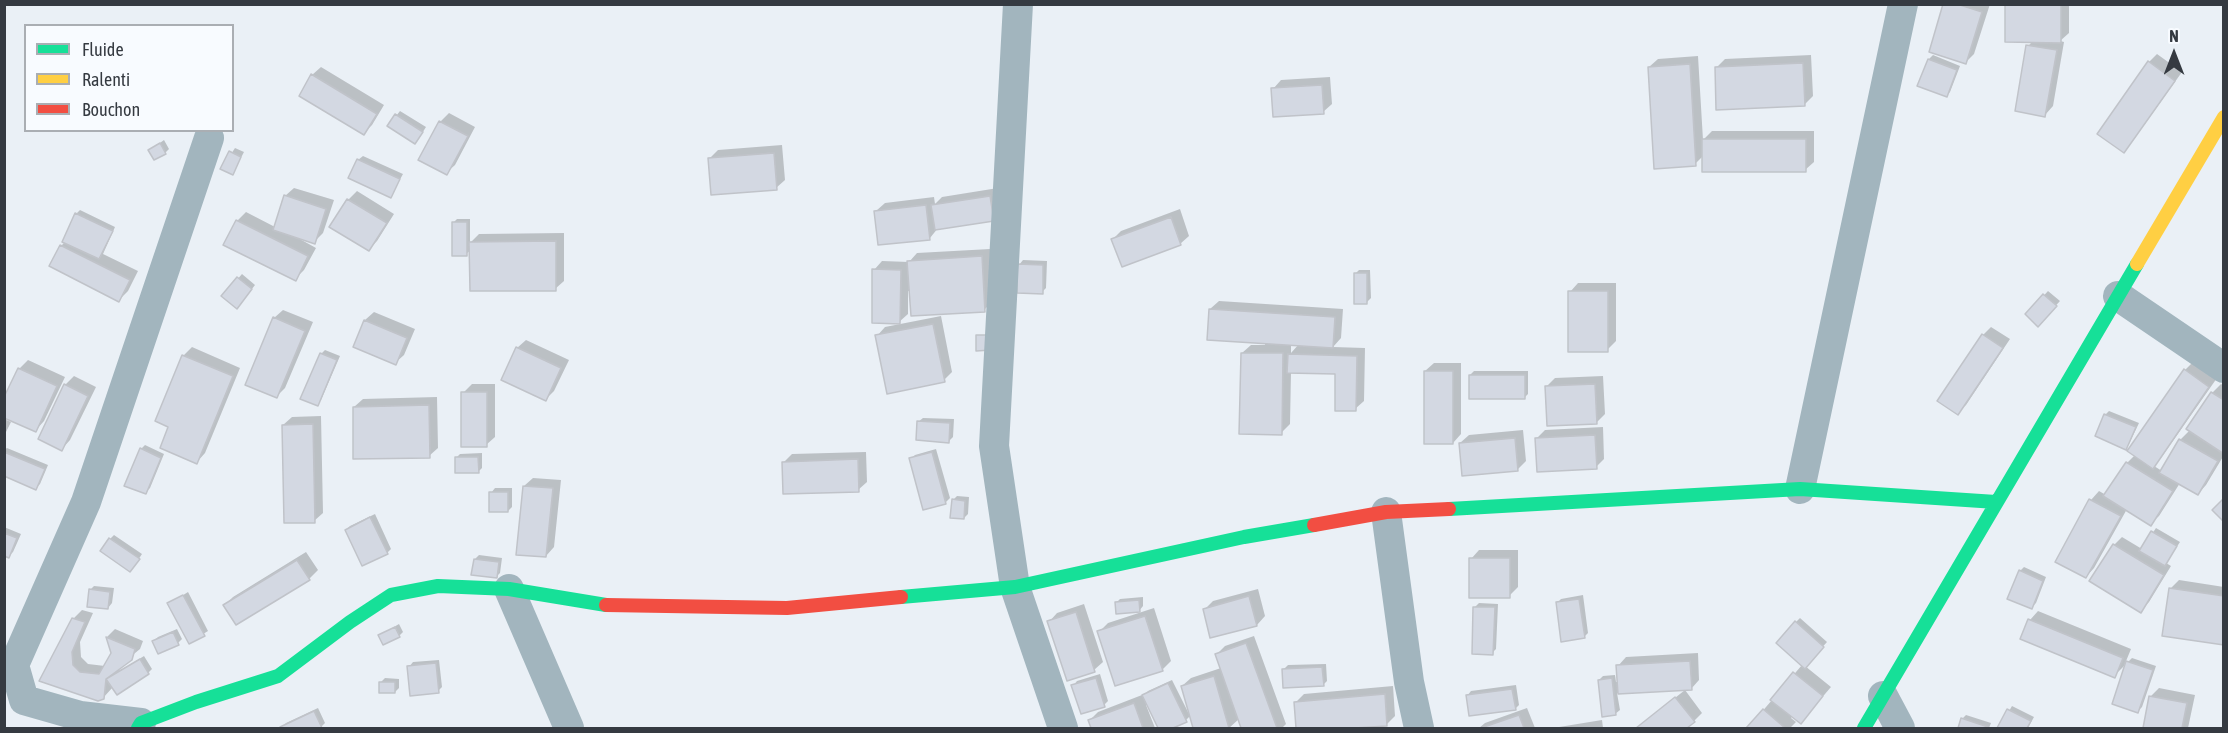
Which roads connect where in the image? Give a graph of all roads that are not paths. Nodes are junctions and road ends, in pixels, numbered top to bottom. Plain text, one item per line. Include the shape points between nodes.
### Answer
1 (1018, 4) edge
2 (1903, 4) edge
3 (2223, 117) edge
4 (209, 138) dead end
5 (2118, 296) junction
6 (2223, 368) edge
7 (1800, 489) junction
8 (1996, 502) junction
9 (1386, 512) junction
10 (1016, 587) junction
11 (509, 589) junction
12 (1883, 696) junction
13 (139, 726) edge
14 (569, 729) edge
15 (1063, 729) edge
16 (1419, 729) edge
17 (1864, 729) edge
18 (1900, 729) edge

1 - 10 street via 994,446
2 - 7 street
3 - 5 street
4 - 13 street via 86,502 14,665 24,700 80,716
5 - 6 street
5 - 8 street
7 - 8 street
7 - 9 street
8 - 12 street
9 - 10 street via 1244,537
9 - 16 street
10 - 11 street via 788,608 603,605
10 - 15 street
11 - 13 street via 438,586 391,595 278,676 196,702
11 - 14 street
12 - 17 street
12 - 18 street

